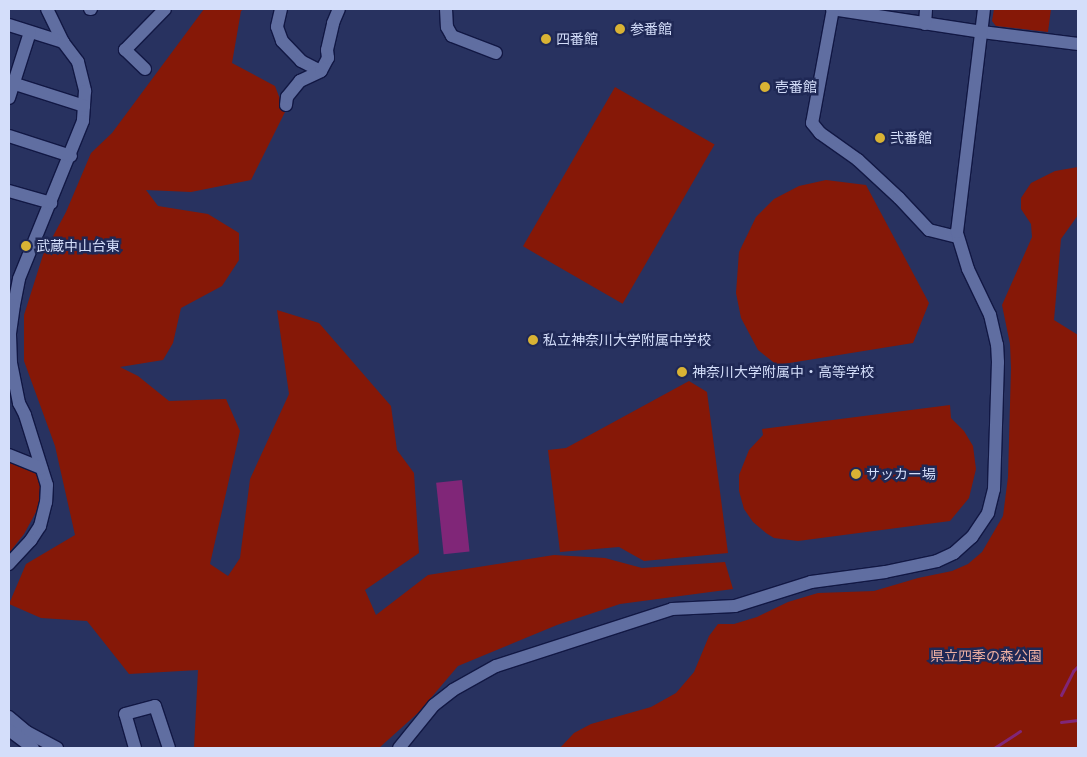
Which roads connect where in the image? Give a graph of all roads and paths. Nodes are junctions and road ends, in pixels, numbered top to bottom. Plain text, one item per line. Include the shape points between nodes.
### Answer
1 (47, 9) edge
2 (165, 9) edge
3 (281, 9) edge
4 (339, 9) edge
5 (446, 9) edge
6 (832, 9) edge
7 (926, 9) edge
8 (984, 9) edge
9 (925, 24) junction
10 (9, 25) edge
11 (30, 32) junction
12 (982, 32) junction
13 (63, 42) junction
14 (1078, 44) edge
15 (496, 53) dead end
16 (145, 68) dead end
17 (321, 72) junction
18 (11, 83) edge
19 (9, 98) edge
20 (286, 105) dead end
21 (84, 106) junction
22 (9, 136) edge
23 (70, 156) junction
24 (9, 191) edge
25 (51, 204) junction
26 (957, 237) junction
27 (14, 276) edge
28 (9, 335) edge
29 (14, 399) edge
30 (9, 455) edge
31 (42, 468) junction
32 (9, 564) edge
33 (9, 717) edge
34 (9, 730) edge
35 (33, 748) edge
36 (57, 748) edge
37 (135, 748) edge
38 (169, 748) edge
39 (399, 748) edge

1 - 13 street
2 - 16 street via 125,50
3 - 17 street via 277,27 282,41 301,61
4 - 17 street via 333,23 328,58
5 - 15 street via 447,27 452,36
6 - 9 street
6 - 26 street via 812,123 858,160 929,230
7 - 9 street
8 - 12 street
9 - 12 street
10 - 11 street
11 - 13 street
11 - 18 street
12 - 14 street
12 - 26 street
13 - 21 street via 78,62
17 - 20 street via 300,81 287,97
18 - 19 street
18 - 21 street
21 - 23 street via 83,121
22 - 23 street
23 - 25 street
24 - 25 street
25 - 27 street
26 - 39 street via 990,315 998,362 994,490 988,513 972,537 954,553 937,560 885,572 811,582 735,606 672,609 496,666 453,690 434,705
27 - 28 street
28 - 29 street
29 - 31 street via 25,415
30 - 31 street
31 - 32 street via 47,485 44,514 31,540
33 - 36 street via 27,732
34 - 35 street
37 - 38 street via 125,714 155,706

